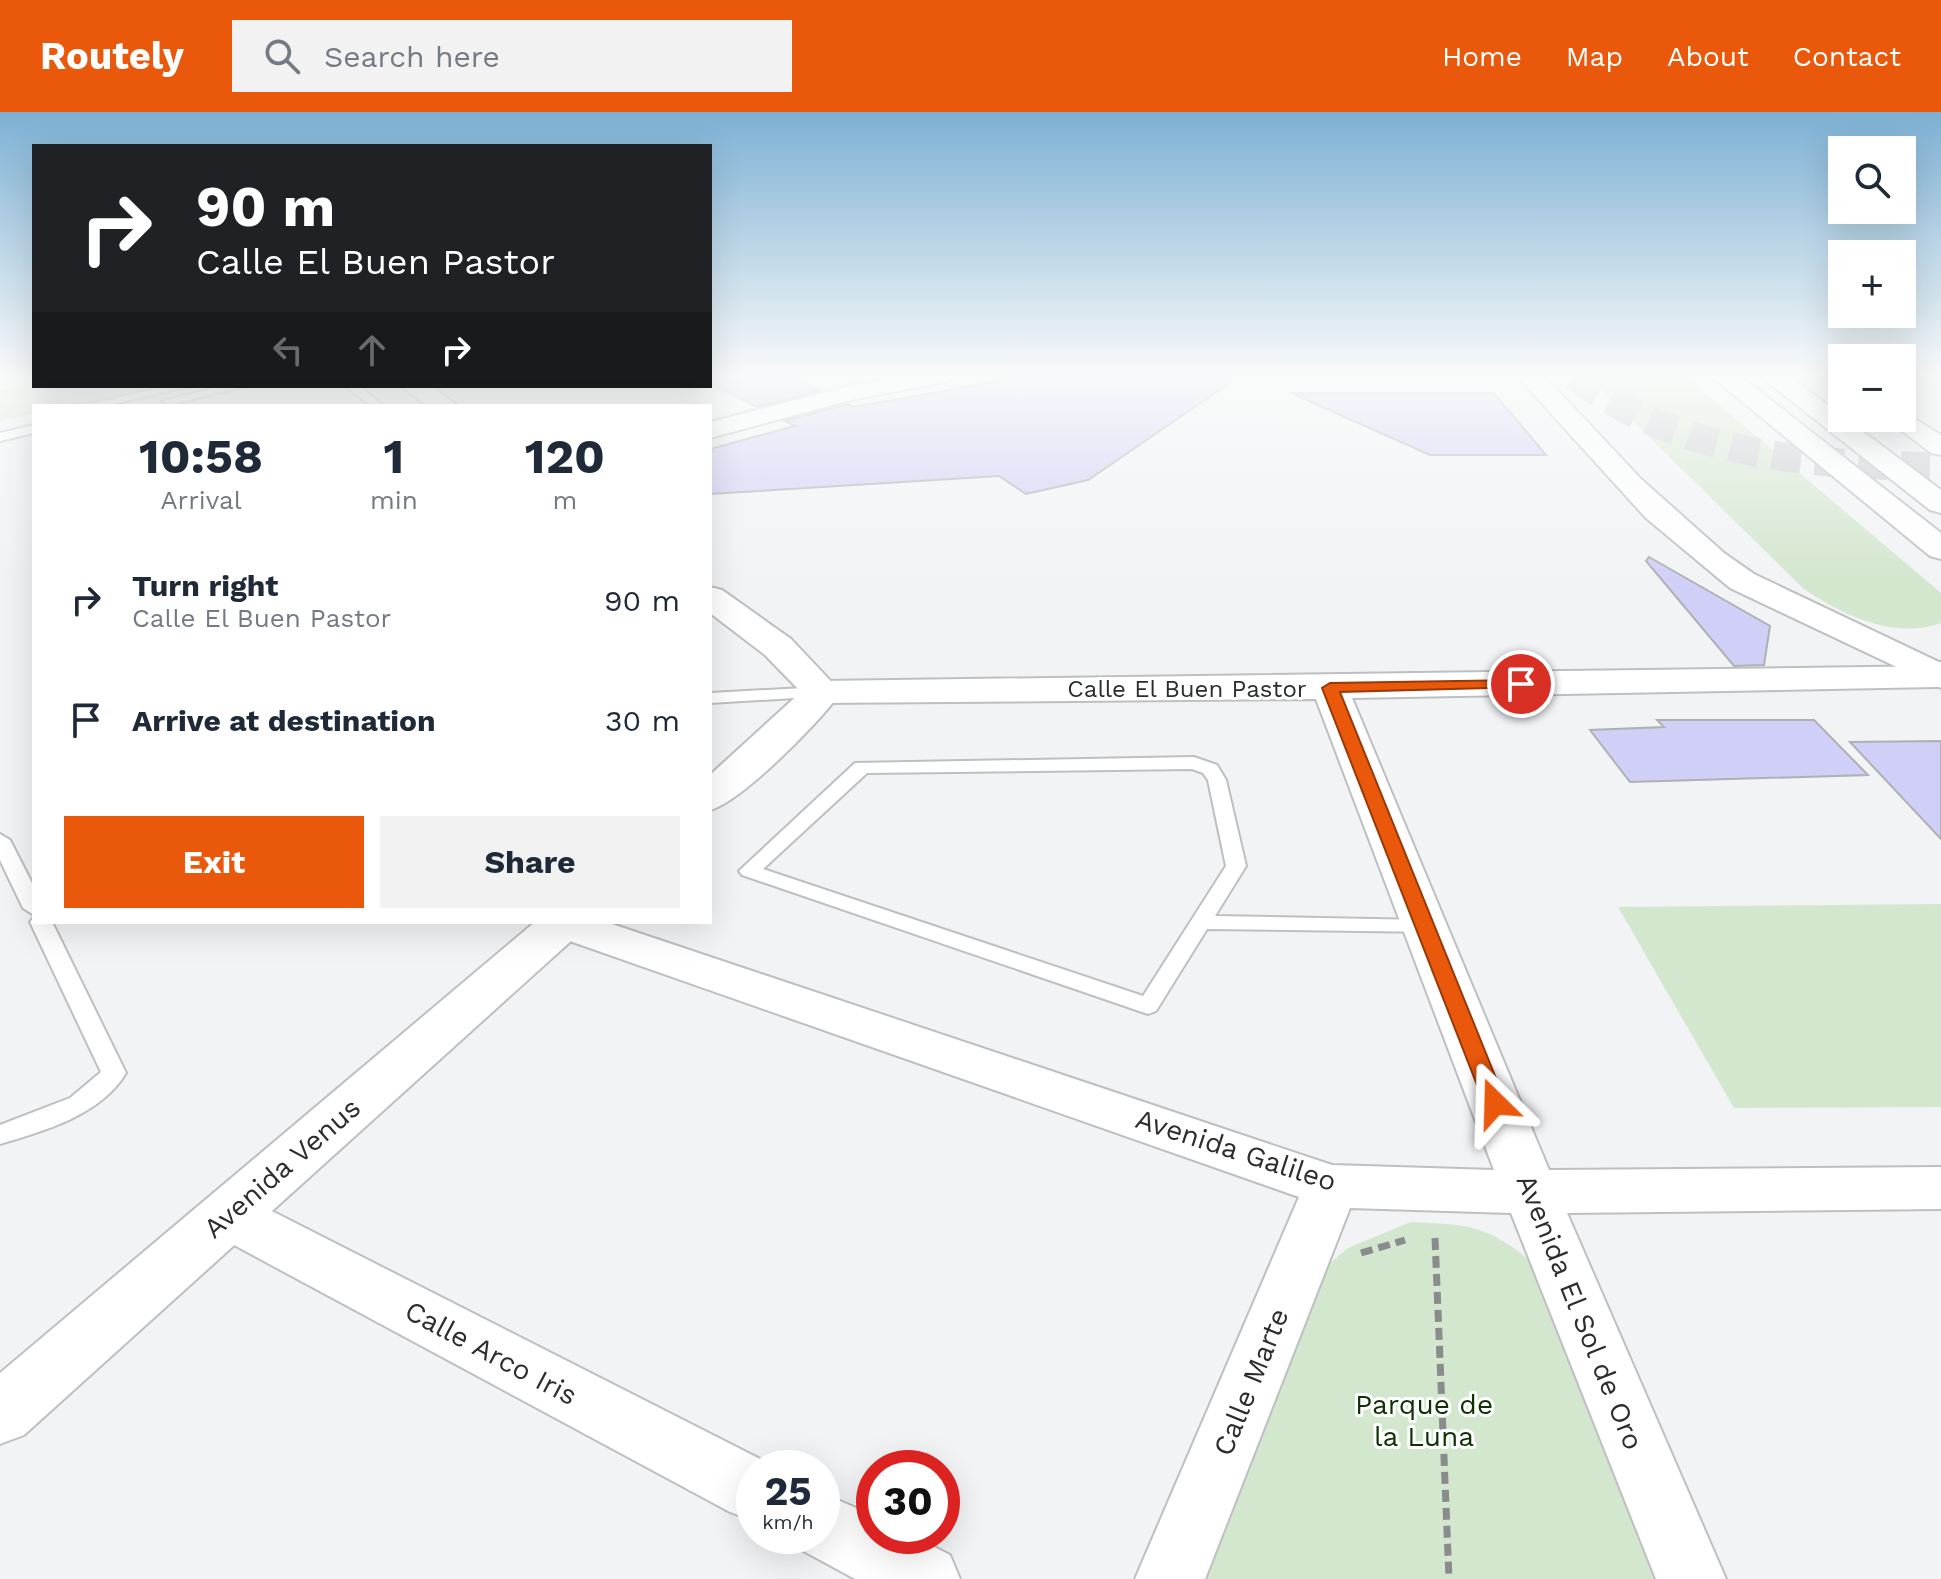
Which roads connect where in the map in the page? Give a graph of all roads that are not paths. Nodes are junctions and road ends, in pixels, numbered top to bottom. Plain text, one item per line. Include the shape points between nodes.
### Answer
1 (1594, 444) edge
2 (1810, 444) edge
3 (1863, 444) edge
4 (1941, 504) edge
5 (1941, 549) edge
6 (712, 598) edge
7 (1940, 676) edge
8 (1330, 688) junction
9 (822, 692) junction
10 (712, 698) edge
11 (712, 795) edge
12 (0, 840) edge
13 (28, 881) edge
14 (1201, 922) junction
15 (42, 924) edge
16 (563, 924) edge
17 (567, 924) edge
18 (1425, 927) junction
19 (0, 1135) edge
20 (1331, 1186) junction
21 (1941, 1188) edge
22 (1530, 1192) junction
23 (228, 1215) junction
24 (0, 1414) edge
25 (736, 1481) edge
26 (840, 1534) edge
27 (925, 1579) edge
28 (1170, 1579) edge
29 (1691, 1579) edge

1 - 7 main road via 1682,538 1721,568
2 - 5 main road
3 - 4 main road
6 - 9 main road via 778,647
7 - 8 street, Calle El Buen Pastor
8 - 9 street, Calle El Buen Pastor
8 - 18 street, Avenida El Sol de Oro
9 - 10 lane
9 - 11 main road
12 - 13 lane
14 - 14 lane via 1148,1006 749,871 862,767 1194,763 1210,769 1217,780 1236,866
14 - 18 lane
15 - 19 lane via 114,1073 86,1099
16 - 23 main road, Avenida Venus
17 - 20 street, Avenida Galileo
18 - 22 street, Avenida El Sol de Oro
20 - 22 street, Avenida Galileo
20 - 28 street, Calle Marte
21 - 22 street, Avenida Galileo
22 - 29 street, Avenida El Sol de Oro
23 - 24 main road, Avenida Venus
23 - 25 street, Calle Arco Iris
26 - 27 street

